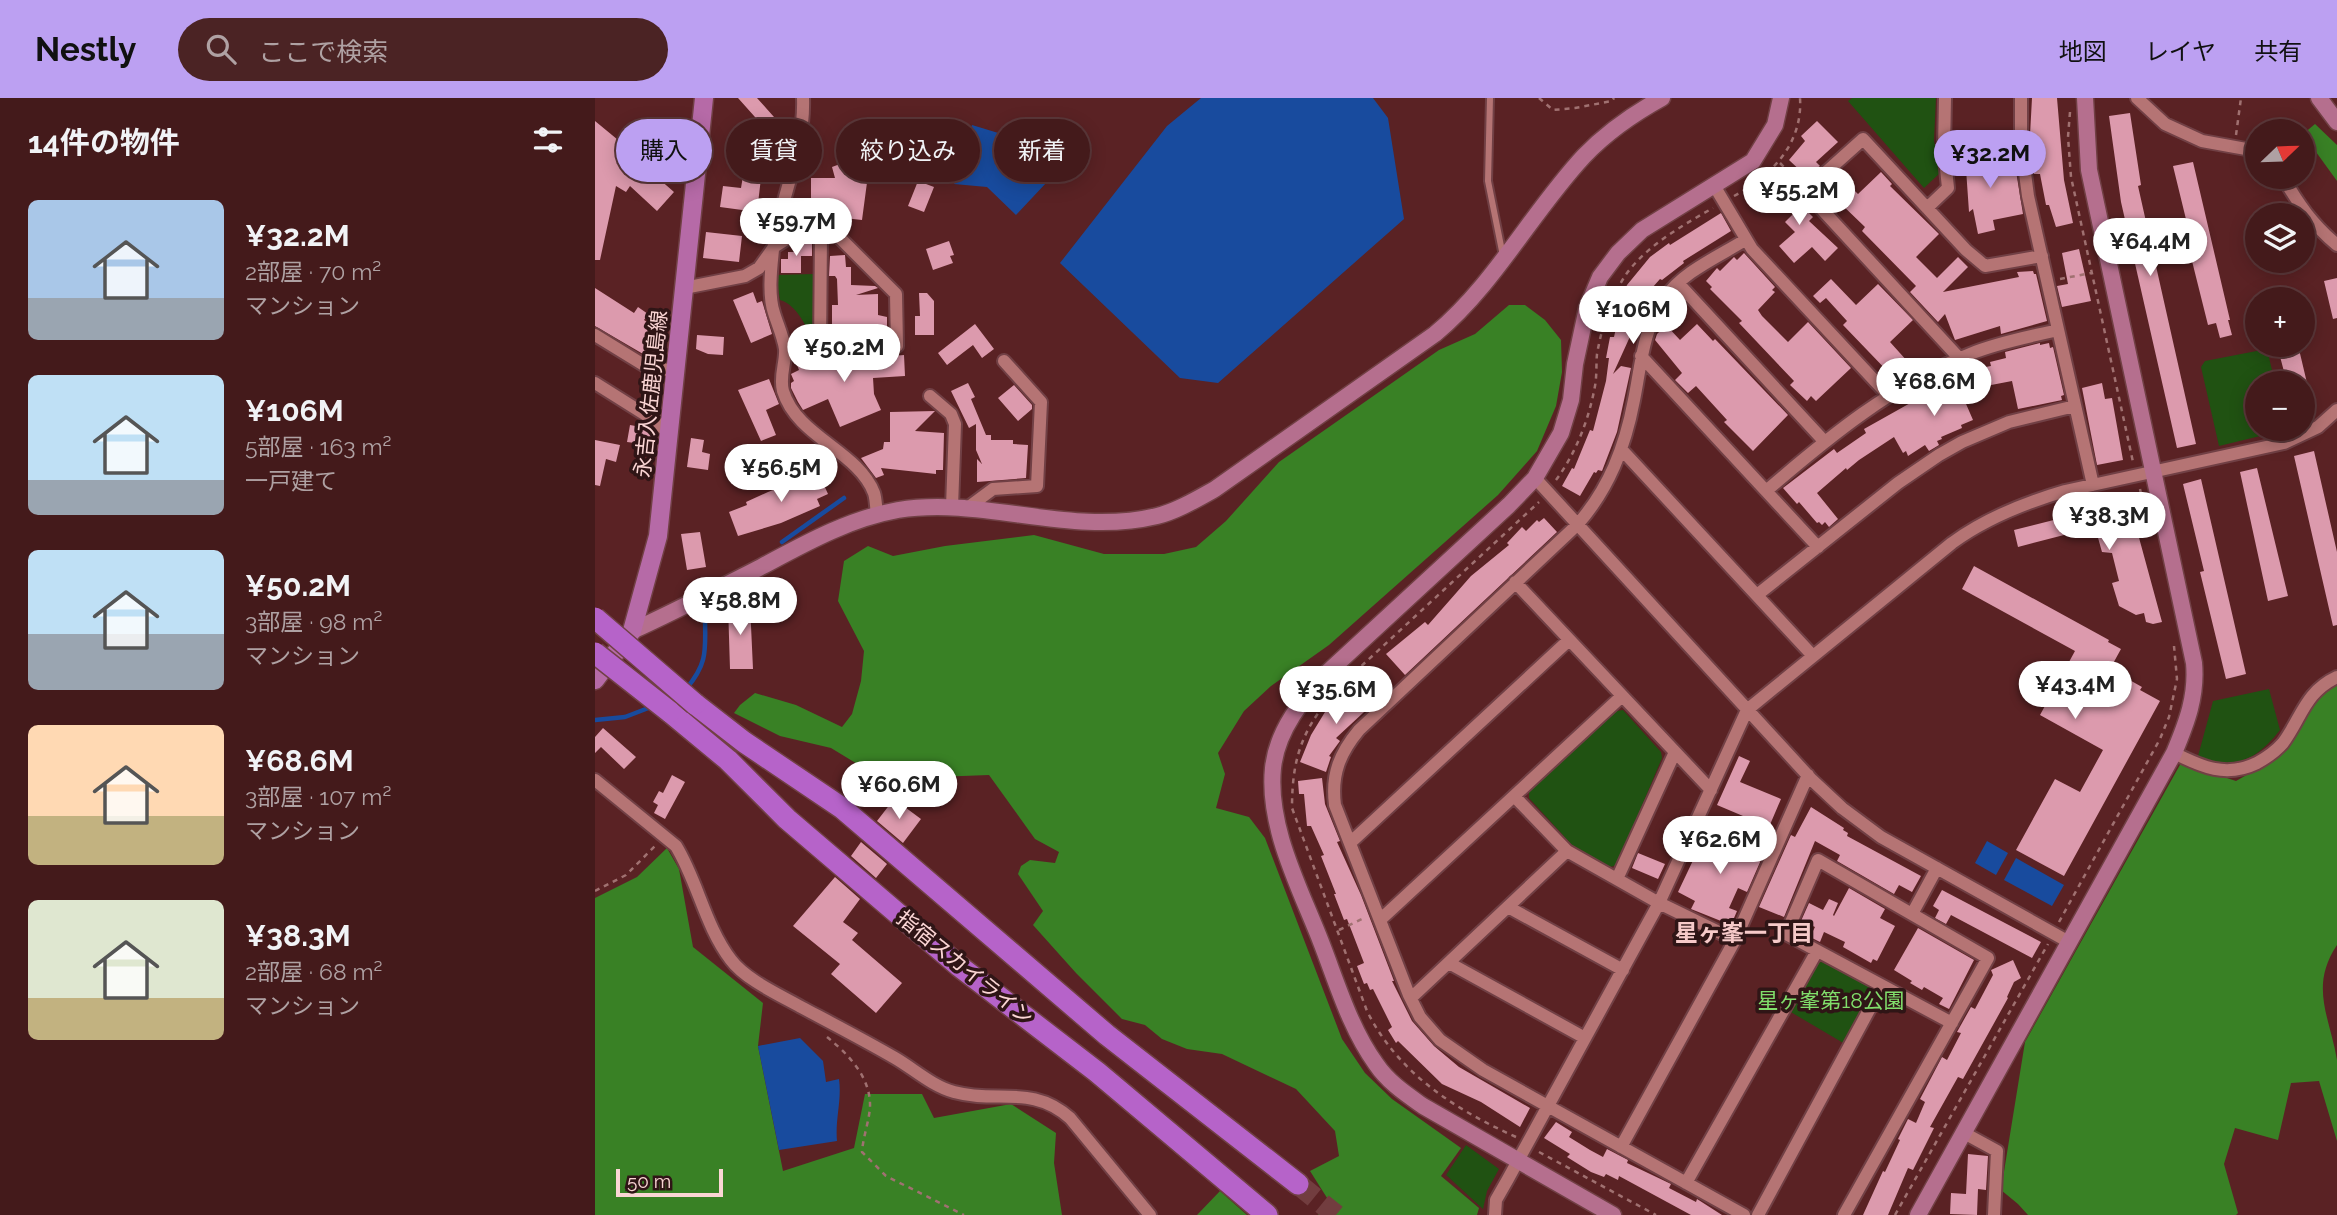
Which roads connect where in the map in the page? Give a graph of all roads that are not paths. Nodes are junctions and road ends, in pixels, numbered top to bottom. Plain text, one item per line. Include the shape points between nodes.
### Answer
1 (704, 98) edge
2 (803, 98) edge
3 (1490, 98) edge
4 (1662, 98) edge
5 (1781, 98) edge
6 (1945, 98) edge
7 (2021, 98) edge
8 (2085, 98) edge
9 (2137, 98) edge
10 (2319, 98) edge
11 (2337, 122) edge
12 (2245, 148) edge
13 (1714, 187) junction
14 (2290, 189) edge
15 (1927, 208) junction
16 (821, 230) junction
17 (1745, 240) junction
18 (2337, 245) edge
19 (773, 247) junction
20 (2042, 256) junction
21 (1504, 259) junction
22 (1678, 283) junction
23 (684, 288) junction
24 (2058, 330) junction
25 (595, 335) edge
26 (1641, 356) junction
27 (1960, 359) junction
28 (1004, 361) dead end
29 (677, 370) junction
30 (595, 383) edge
31 (1888, 395) junction
32 (930, 396) dead end
33 (2075, 406) junction
34 (2337, 410) edge
35 (670, 435) junction
36 (1824, 441) junction
37 (1622, 450) junction
38 (2154, 472) junction
39 (1535, 478) junction
40 (2093, 485) junction
41 (1766, 491) junction
42 (959, 508) junction
43 (877, 514) junction
44 (1577, 525) junction
45 (1818, 547) junction
46 (1515, 582) junction
47 (1757, 596) junction
48 (595, 618) edge
49 (595, 629) edge
50 (632, 631) junction
51 (1569, 640) junction
52 (595, 653) edge
53 (1813, 656) junction
54 (595, 664) edge
55 (2337, 677) edge
56 (595, 680) edge
57 (1622, 696) junction
58 (695, 704) junction
59 (1747, 710) junction
60 (670, 712) junction
61 (1675, 752) junction
62 (2174, 753) junction
63 (1808, 775) junction
64 (595, 780) edge
65 (1711, 790) junction
66 (1514, 796) junction
67 (1350, 844) junction
68 (1567, 851) junction
69 (1937, 868) junction
70 (1617, 879) junction
71 (1659, 903) junction
72 (1508, 907) junction
73 (1912, 914) junction
74 (1378, 916) junction
75 (1735, 940) junction
76 (2069, 942) junction
77 (1817, 951) junction
78 (1449, 963) junction
79 (1623, 970) junction
80 (1882, 986) junction
81 (1411, 998) junction
82 (1952, 1023) junction
83 (1585, 1038) junction
84 (1548, 1106) junction
85 (1963, 1133) junction
86 (1621, 1147) junction
87 (1518, 1162) junction
88 (1686, 1183) junction
89 (1298, 1184) tunnel mouth
90 (1150, 1215) edge
91 (1268, 1215) edge
92 (1495, 1215) edge
93 (1613, 1215) edge
94 (1744, 1215) edge
95 (1758, 1215) edge
96 (1844, 1215) edge
97 (1918, 1215) edge
98 (1994, 1215) edge

1 - 23 main road, 永吉入佐鹿児島線
2 - 19 street via 791,180
3 - 21 lane via 1488,181
4 - 21 street via 1623,121 1585,155
5 - 13 street via 1775,125 1753,162
6 - 15 street via 1948,188
7 - 20 street via 2023,161
8 - 38 street via 2089,170
9 - 12 street via 2165,124 2202,141
10 - 11 street
13 - 17 street
13 - 39 street via 1642,230 1600,277 1587,308 1561,433
14 - 18 street via 2314,224
15 - 20 street via 1985,266
15 - 27 street via 1863,139 1805,191
16 - 16 street via 838,236 896,294 897,346 820,354
16 - 19 street via 801,230
17 - 22 street
17 - 31 street
19 - 23 street via 759,268 745,276
19 - 43 street via 773,311 783,335 782,388 789,407 863,474 874,494
20 - 24 street
21 - 42 street via 1470,302 1435,334 1195,500 1160,515 1107,523
22 - 26 street via 1654,316
22 - 36 street
23 - 29 main road, 永吉入佐鹿児島線
24 - 27 street
24 - 33 street
25 - 29 street via 647,367
26 - 37 street
26 - 41 street
27 - 31 street
28 - 42 street via 1041,402 1037,486 993,489
29 - 35 main road, 永吉入佐鹿児島線
30 - 35 street
31 - 36 street
32 - 42 street via 951,414 955,424
33 - 40 street
33 - 45 street via 2010,422 1962,442 1898,483
34 - 38 street via 2318,427 2284,443
35 - 50 main road, 永吉入佐鹿児島線 via 658,536
36 - 41 street
37 - 44 street via 1603,491
37 - 47 street
38 - 40 street
38 - 62 street via 2196,681 2193,706
39 - 44 street
39 - 87 street via 1304,697 1287,724 1273,766 1275,805 1287,852 1344,1002 1376,1064 1423,1107
40 - 53 street via 2035,500 1972,528
41 - 45 street
42 - 43 street
43 - 50 street via 827,532
44 - 46 street
44 - 59 street
45 - 47 street
46 - 51 street
46 - 67 street via 1347,744 1333,787
47 - 53 street
48 - 58 highway, bridge
49 - 58 highway, bridge
50 - 56 main road, 永吉入佐鹿児島線
51 - 57 street
51 - 67 street
52 - 60 highway, bridge
53 - 59 street
54 - 60 highway, bridge
55 - 62 street via 2311,696 2282,744 2265,759 2235,771 2218,771
57 - 61 street
57 - 66 street
58 - 89 highway, 指宿スカイライン via 842,808 1107,1035
59 - 63 street
59 - 65 street
60 - 91 highway, 指宿スカイライン via 959,966 1097,1072
61 - 65 street
61 - 70 street
62 - 76 street
63 - 69 street via 1865,826
63 - 75 street
64 - 90 street via 676,846 715,935 733,963 765,987 947,1089 1034,1098 1059,1108
65 - 71 street
66 - 68 street
66 - 74 street
67 - 74 street
68 - 70 street
68 - 72 street
69 - 73 street
69 - 76 street
70 - 71 street
71 - 75 street
71 - 79 street
72 - 78 street
72 - 79 street
73 - 77 street via 1818,860 1786,934
73 - 82 street via 1988,958
74 - 81 street
75 - 86 street
76 - 85 street
77 - 80 street
77 - 88 street
78 - 81 street
78 - 83 street
79 - 83 street
80 - 82 street
80 - 95 street
81 - 84 street via 1440,1041
82 - 96 street
83 - 84 street
84 - 86 street
84 - 87 street
85 - 97 street
85 - 98 street via 1997,1151
86 - 88 street
87 - 92 street via 1496,1200
87 - 93 street
88 - 94 street

